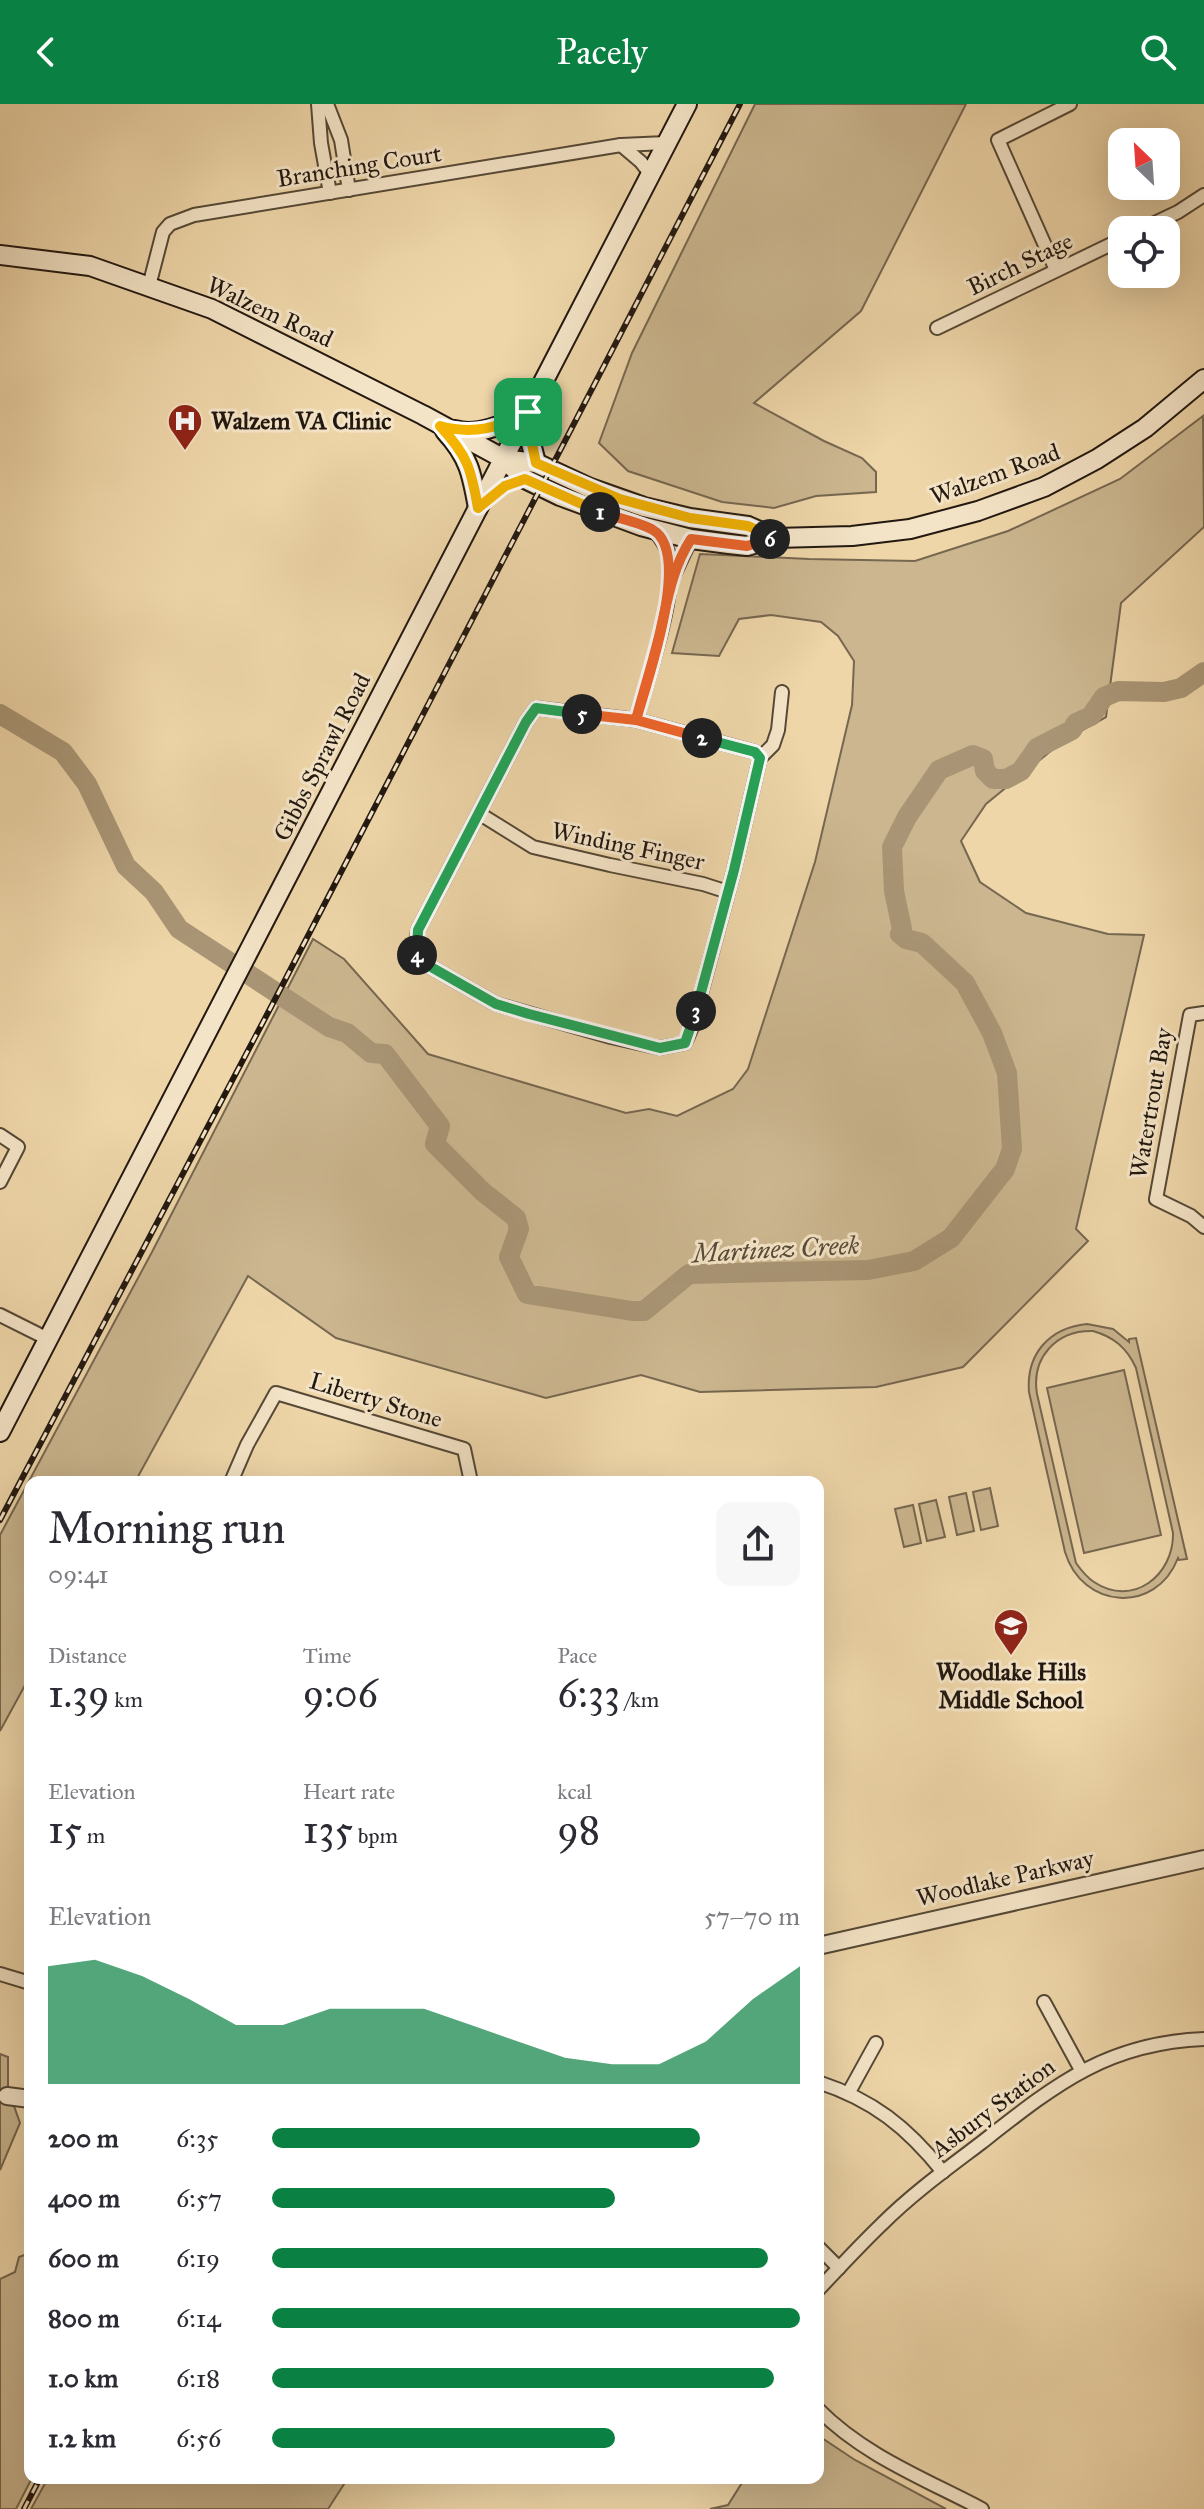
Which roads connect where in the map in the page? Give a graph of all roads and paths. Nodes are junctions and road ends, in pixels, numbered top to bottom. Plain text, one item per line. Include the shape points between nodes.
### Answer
1 (318, 104) edge
2 (327, 104) edge
3 (687, 104) edge
4 (1070, 104) edge
5 (666, 143) junction
6 (621, 145) junction
7 (652, 176) junction
8 (349, 190) junction
9 (330, 193) junction
10 (1204, 195) edge
11 (1170, 216) edge
12 (1108, 246) edge
13 (0, 255) edge
14 (1056, 270) junction
15 (149, 286) junction
16 (937, 328) dead end
17 (1204, 379) edge
18 (528, 412) junction
19 (440, 426) junction
20 (504, 459) junction
21 (530, 471) junction
22 (478, 508) junction
23 (655, 530) junction
24 (775, 538) junction
25 (691, 539) junction
26 (669, 585) junction
27 (782, 692) dead end
28 (636, 720) junction
29 (760, 758) junction
30 (480, 814) junction
31 (728, 892) junction
32 (1204, 1013) edge
33 (0, 1135) edge
34 (0, 1182) edge
35 (1204, 1227) edge
36 (0, 1315) edge
37 (48, 1339) junction
38 (0, 1432) edge
39 (234, 1476) edge
40 (470, 1476) edge
41 (1204, 1859) edge
42 (824, 1945) edge
43 (0, 1974) edge
44 (24, 1981) edge
45 (1044, 2002) dead end
46 (1204, 2039) edge
47 (876, 2043) dead end
48 (1081, 2070) junction
49 (824, 2084) edge
50 (849, 2092) junction
51 (7, 2096) dead end
52 (24, 2098) edge
53 (943, 2172) junction
54 (824, 2253) edge
55 (839, 2268) junction
56 (824, 2284) edge
57 (824, 2415) edge
58 (982, 2509) edge

1 - 9 street
2 - 8 street via 341,140
3 - 5 main road, Gibbs Sprawl Road
4 - 14 street via 998,140
5 - 6 street, Branching Court
5 - 7 main road, Gibbs Sprawl Road
6 - 7 street
6 - 8 street, Branching Court
7 - 18 main road, Gibbs Sprawl Road
8 - 9 street, Branching Court
9 - 15 street, Branching Court via 194,215 170,224 163,232
10 - 11 street
12 - 14 street, Birch Stage
13 - 15 main road, Walzem Road via 90,266
14 - 16 street, Birch Stage
15 - 19 main road, Walzem Road via 212,309
17 - 24 main road, Walzem Road via 1145,428 1044,487 910,529
18 - 19 main road via 488,428 462,432
18 - 20 main road, Gibbs Sprawl Road
18 - 21 main road
19 - 20 main road, Walzem Road
19 - 22 main road via 472,471
20 - 21 main road, Walzem Road
20 - 22 main road, Gibbs Sprawl Road
21 - 22 main road
21 - 23 main road, Walzem Road via 582,505
21 - 24 main road, Walzem Road via 690,518 748,526
22 - 37 main road, Gibbs Sprawl Road
23 - 25 main road, Walzem Road
23 - 26 street via 668,552
24 - 25 main road, Walzem Road via 747,546
25 - 26 street
26 - 28 street
27 - 29 street via 776,738
28 - 29 street via 755,752
28 - 30 street via 536,708
29 - 31 street
30 - 31 street, Winding Finger via 533,847
30 - 31 street via 418,930 417,959 496,1004 660,1048 685,1043
32 - 35 street, Watertrout Bay via 1190,1015 1156,1199
33 - 34 street via 18,1147
36 - 37 street
37 - 38 main road, Gibbs Sprawl Road
39 - 40 street, Liberty Stone via 276,1393 464,1449
41 - 42 street, Woodlake Parkway
43 - 44 street
45 - 48 street
46 - 48 street, Asbury Station via 1146,2045
47 - 50 street
48 - 53 street, Asbury Station
49 - 50 street
50 - 53 street via 903,2129
51 - 52 street
53 - 55 street, Asbury Station
54 - 55 street
55 - 56 street, Asbury Station
57 - 58 street via 861,2446

